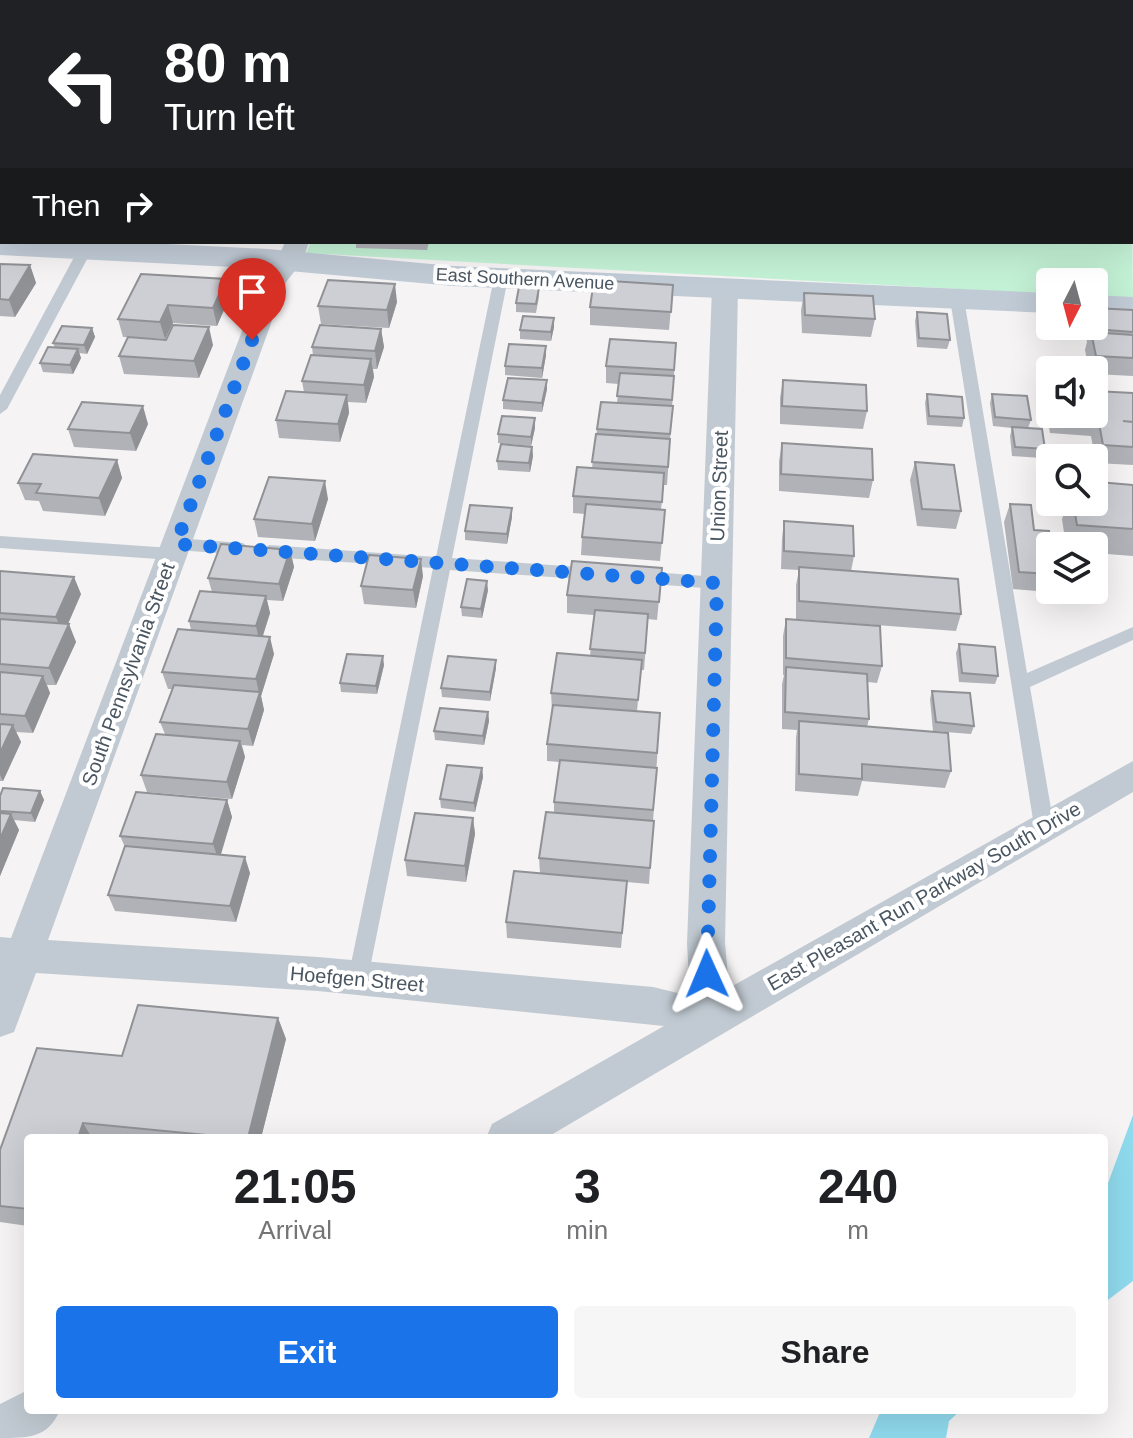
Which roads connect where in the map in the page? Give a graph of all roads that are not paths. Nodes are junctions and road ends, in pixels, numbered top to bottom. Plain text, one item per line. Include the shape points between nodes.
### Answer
1 (0, 245) edge
2 (86, 248) junction
3 (293, 252) edge
4 (501, 278) junction
5 (725, 288) junction
6 (957, 299) junction
7 (1036, 302) edge
8 (1108, 306) edge
9 (1133, 307) edge
10 (0, 409) edge
11 (0, 542) edge
12 (174, 549) junction
13 (443, 563) junction
14 (717, 583) junction
15 (1133, 633) edge
16 (1021, 683) junction
17 (1133, 775) edge
18 (1044, 826) junction
19 (12, 955) edge
20 (358, 978) junction
21 (0, 1019) edge
22 (712, 1020) junction
23 (514, 1134) edge
24 (29, 1414) edge
25 (0, 1431) edge

1 - 2 street, East Southern Avenue
2 - 3 street, East Southern Avenue
2 - 10 lane
3 - 4 street, East Southern Avenue
3 - 12 street, South Pennsylvania Street via 274,281
4 - 5 street, East Southern Avenue
4 - 13 lane
5 - 6 street, East Southern Avenue
5 - 14 street, Union Street
6 - 7 street, East Southern Avenue
6 - 16 lane
8 - 9 street
11 - 12 lane
12 - 13 lane
12 - 19 street, South Pennsylvania Street
13 - 14 lane
13 - 20 lane
14 - 22 street, Union Street via 706,943
15 - 16 lane
16 - 18 lane
17 - 18 street, East Pleasant Run Parkway South Drive
18 - 22 street, East Pleasant Run Parkway South Drive
19 - 20 street, Hoefgen Street
19 - 21 street, South Pennsylvania Street
20 - 22 street, Hoefgen Street via 653,1005
22 - 23 street, East Pleasant Run Parkway South Drive
24 - 25 street

